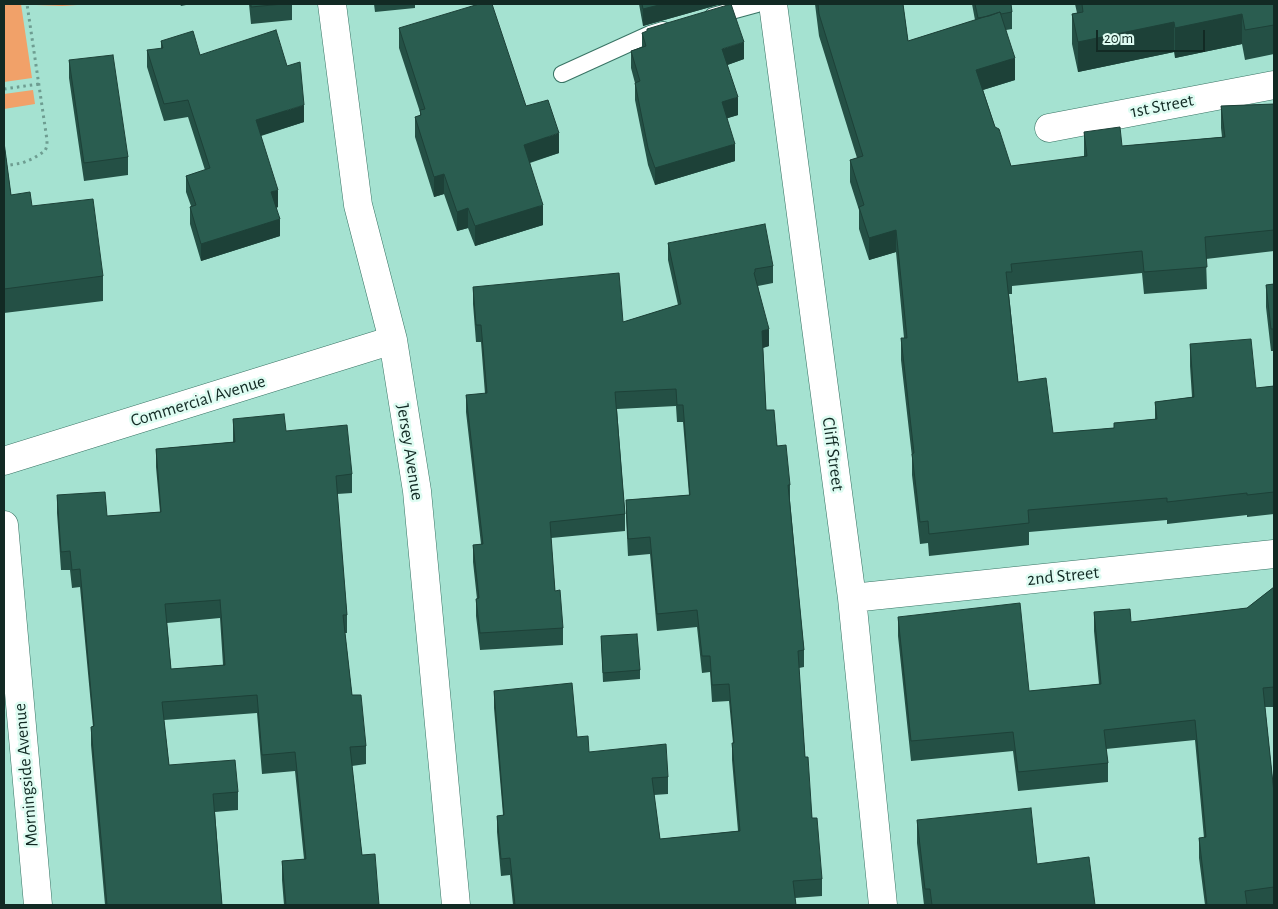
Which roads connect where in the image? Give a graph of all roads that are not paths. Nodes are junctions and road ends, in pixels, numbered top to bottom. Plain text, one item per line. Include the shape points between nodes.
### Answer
1 (332, 4) edge
2 (757, 4) edge
3 (773, 4) edge
4 (694, 21) edge
5 (676, 26) edge
6 (562, 74) dead end
7 (1274, 85) edge
8 (1049, 128) dead end
9 (393, 340) junction
10 (4, 462) edge
11 (4, 525) edge
12 (1274, 554) edge
13 (852, 598) junction
14 (38, 905) edge
15 (456, 905) edge
16 (883, 905) edge

1 - 9 street, Jersey Avenue via 358,205
2 - 4 lane
3 - 13 street, Cliff Street
5 - 6 lane via 650,34
7 - 8 street, 1st Street
9 - 10 street, Commercial Avenue
9 - 15 street, Jersey Avenue via 417,491
11 - 14 street, Morningside Avenue
12 - 13 street, 2nd Street
13 - 16 street, Cliff Street

